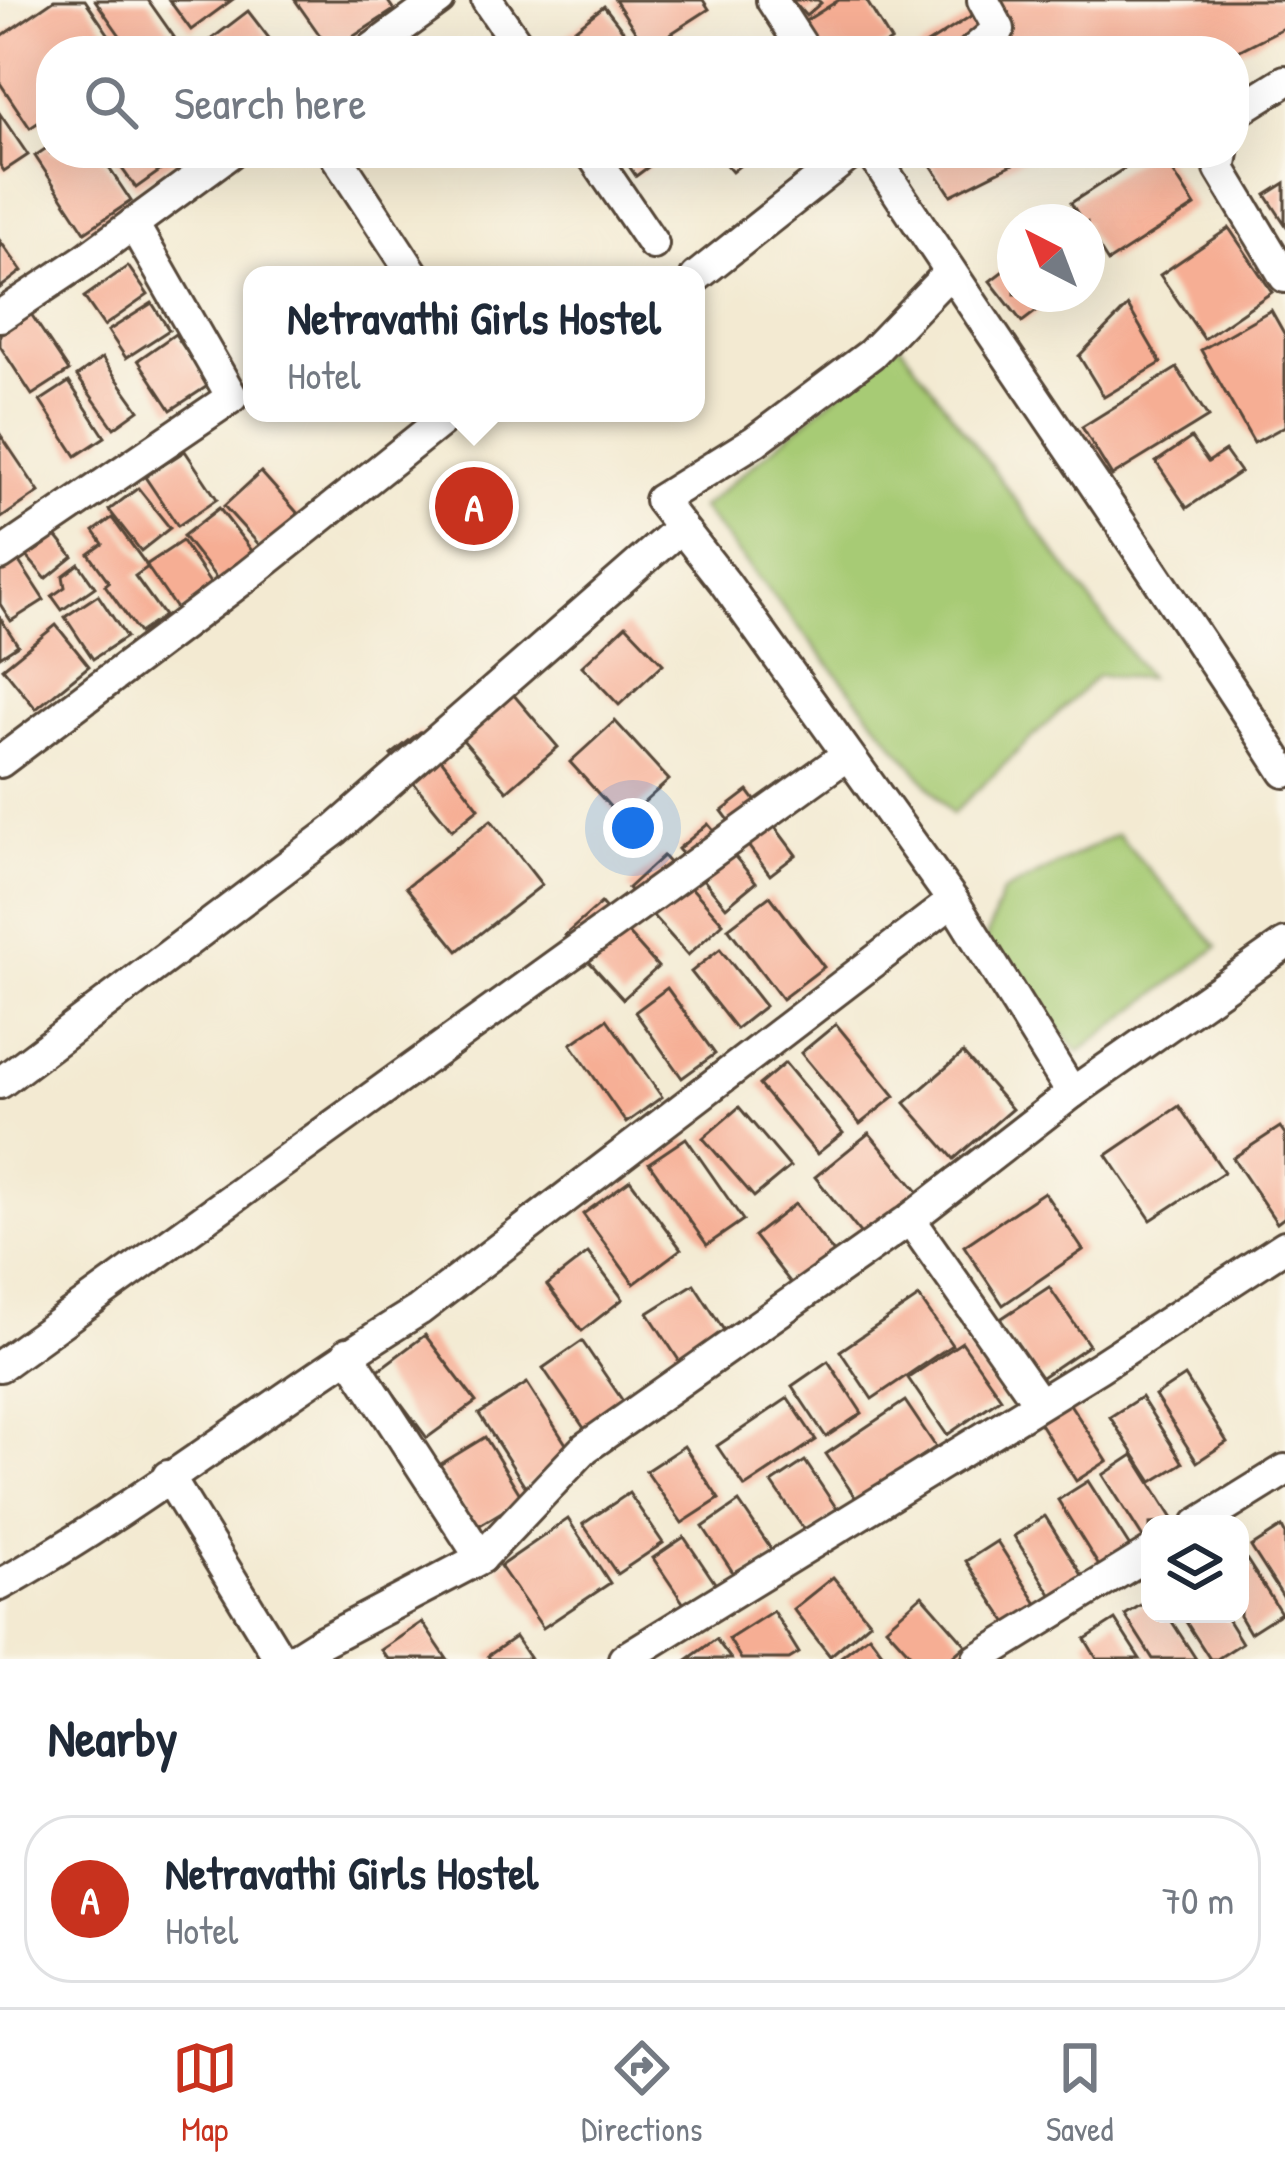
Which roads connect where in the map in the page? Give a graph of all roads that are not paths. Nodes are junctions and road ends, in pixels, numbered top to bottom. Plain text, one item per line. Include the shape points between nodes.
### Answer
1 (439, 0) edge
2 (487, 0) edge
3 (772, 0) edge
4 (983, 0) edge
5 (390, 36) edge
6 (512, 36) edge
7 (795, 36) edge
8 (991, 36) edge
9 (1285, 81) edge
10 (1249, 104) edge
11 (210, 168) edge
12 (344, 168) edge
13 (601, 168) edge
14 (833, 168) edge
15 (882, 168) edge
16 (1220, 168) edge
17 (133, 224) junction
18 (653, 244) dead end
19 (408, 266) edge
20 (705, 270) edge
21 (950, 272) junction
22 (1285, 277) edge
23 (0, 316) edge
24 (440, 422) edge
25 (681, 527) junction
26 (0, 555) edge
27 (848, 755) junction
28 (0, 762) edge
29 (1285, 772) edge
30 (953, 902) junction
31 (1285, 944) edge
32 (0, 1083) edge
33 (1072, 1093) junction
34 (910, 1219) junction
35 (1285, 1246) edge
36 (348, 1353) junction
37 (0, 1366) edge
38 (1039, 1403) junction
39 (1285, 1470) edge
40 (168, 1476) junction
41 (1212, 1515) edge
42 (482, 1558) junction
43 (1141, 1559) edge
44 (0, 1585) edge
45 (280, 1659) edge
46 (294, 1659) edge
47 (624, 1659) edge
48 (978, 1659) edge

1 - 5 street
2 - 6 street
3 - 7 street
4 - 8 street via 999,29
9 - 10 street
11 - 17 street
12 - 19 street
13 - 18 street
14 - 20 street
15 - 21 street
16 - 22 street
17 - 23 street
17 - 26 street via 232,397
21 - 25 street via 871,354 660,500
21 - 29 street
24 - 28 street
25 - 27 street
25 - 32 street via 335,830
27 - 30 street
27 - 37 street
30 - 33 street
30 - 36 street via 419,1310
31 - 33 street
33 - 34 street
34 - 38 street
34 - 42 street via 585,1448
35 - 38 street
36 - 40 street
36 - 42 street
38 - 47 street
39 - 41 street
40 - 44 street
40 - 45 street
42 - 46 street
43 - 48 street

